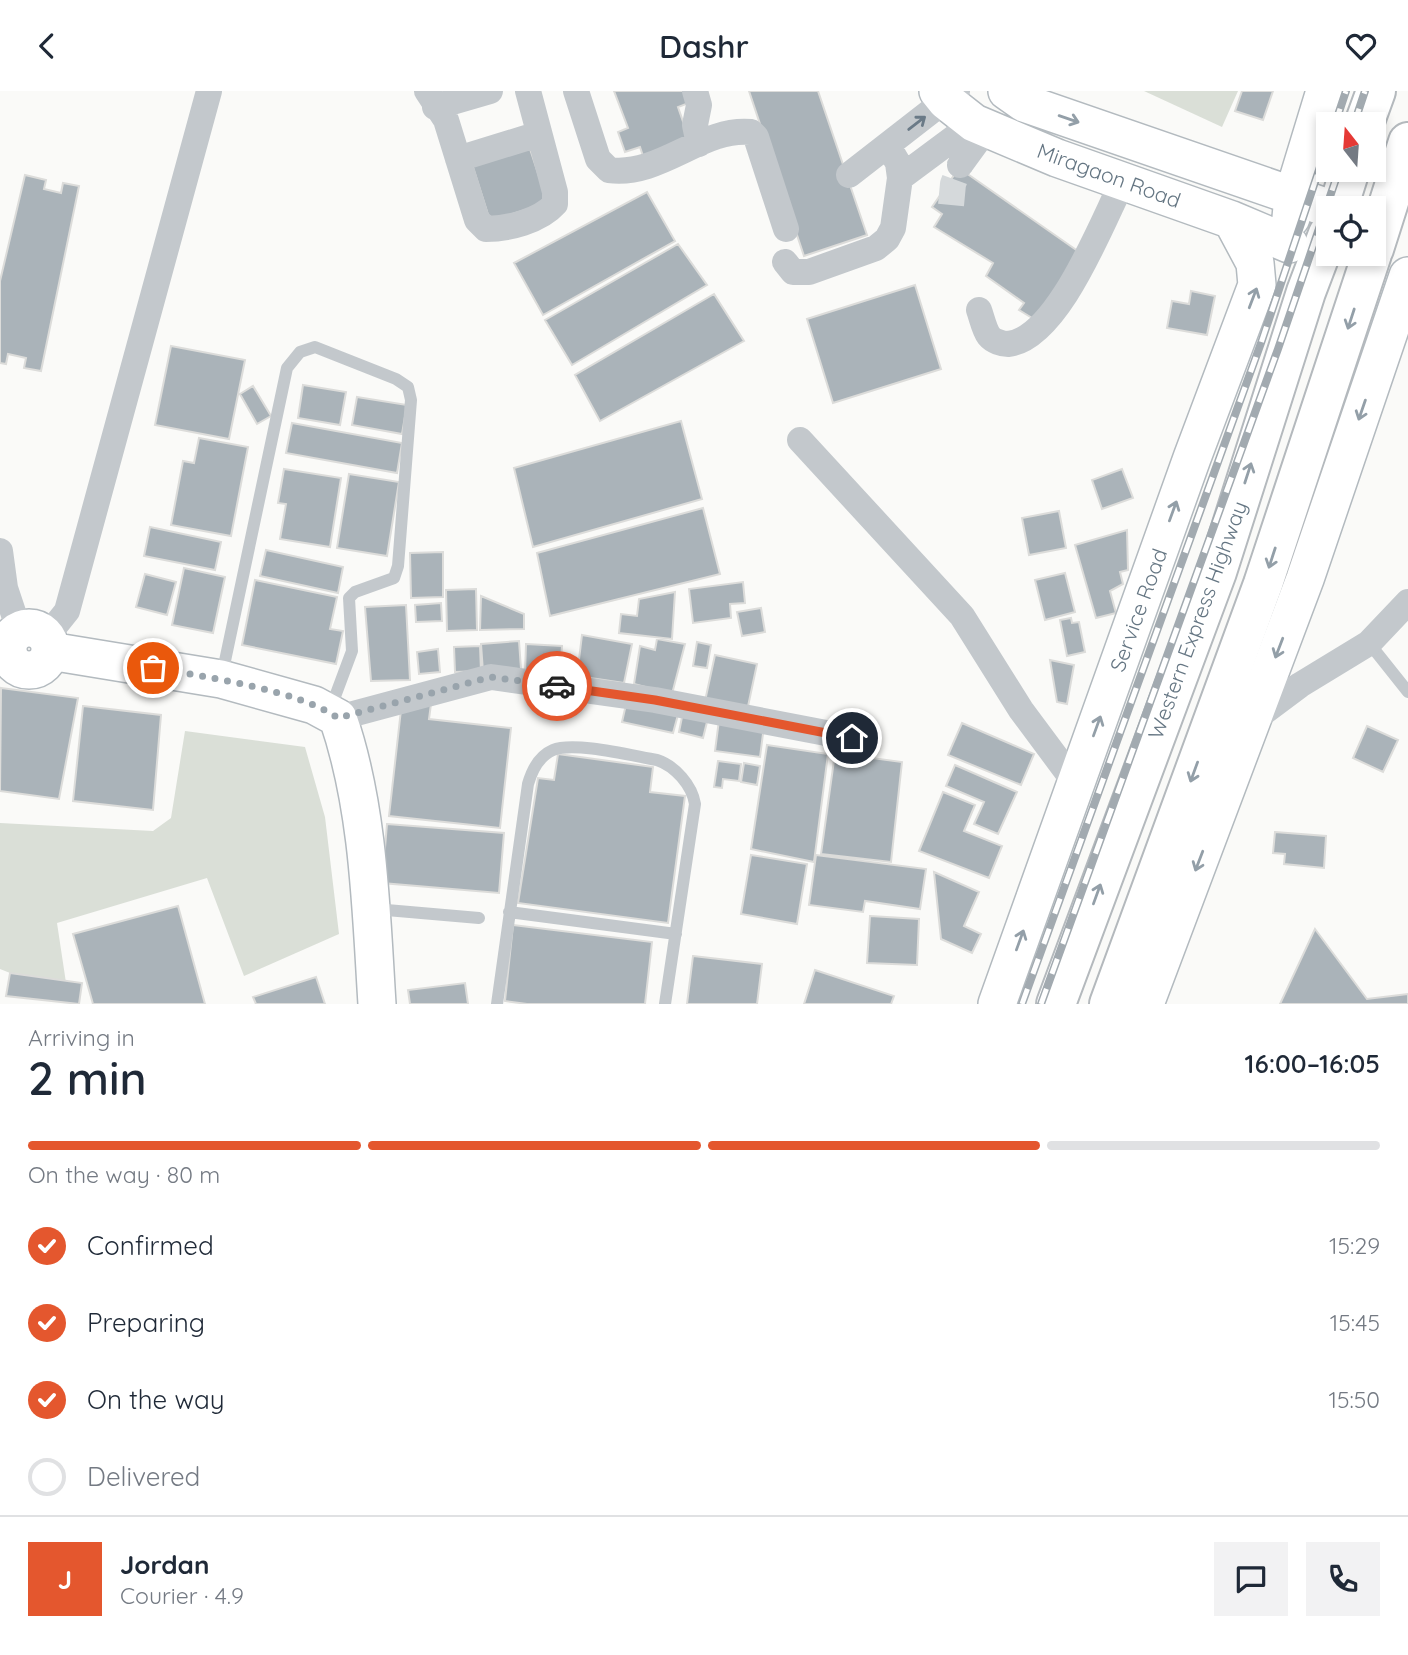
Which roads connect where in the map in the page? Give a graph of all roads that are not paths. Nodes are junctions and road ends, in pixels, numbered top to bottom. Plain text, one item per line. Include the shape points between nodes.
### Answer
1 (209, 91) edge
2 (490, 91) edge
3 (528, 91) edge
4 (576, 91) edge
5 (695, 91) edge
6 (1007, 91) edge
7 (1325, 91) edge
8 (1376, 91) edge
9 (947, 94) edge
10 (431, 99) edge
11 (1368, 112) edge
12 (981, 125) junction
13 (539, 134) junction
14 (1408, 142) edge
15 (699, 144) junction
16 (888, 146) junction
17 (458, 159) junction
18 (960, 165) tunnel mouth
19 (849, 175) dead end
20 (901, 178) junction
21 (1123, 181) junction
22 (1293, 196) junction
23 (1316, 204) edge
24 (1397, 217) edge
25 (1232, 220) junction
26 (786, 229) dead end
27 (1386, 232) edge
28 (1289, 244) junction
29 (785, 262) dead end
30 (1316, 266) edge
31 (1368, 266) edge
32 (1408, 276) edge
33 (1306, 292) junction
34 (979, 310) dead end
35 (800, 440) dead end
36 (0, 555) edge
37 (1408, 602) edge
38 (1369, 643) junction
39 (25, 645) edge
40 (221, 679) junction
41 (1408, 692) edge
42 (333, 715) junction
43 (1252, 721) junction
44 (852, 738) dead end
45 (1076, 785) junction
46 (371, 908) junction
47 (509, 912) junction
48 (480, 918) dead end
49 (676, 934) junction
50 (377, 1004) edge
51 (497, 1004) edge
52 (665, 1004) edge
53 (997, 1004) edge
54 (1056, 1004) edge
55 (1109, 1004) edge
56 (1146, 1004) edge

1 - 39 street via 67,611
2 - 10 street
3 - 13 street
4 - 15 street via 598,159 609,170 643,169
5 - 15 street
6 -> 22 main road, Miragaon Road via 1024,103
7 - 22 main road
8 - 11 highway
9 - 12 main road, Miragaon Road
16 -> 9 street
10 - 17 street via 446,120
12 - 18 street
12 - 20 street
12 - 21 main road, Miragaon Road
13 - 17 street
13 - 17 street via 555,204 547,213 500,229 486,229 477,221
14 - 24 highway
15 - 26 street via 746,132 757,137
16 - 19 street
16 - 20 street
20 - 29 street via 893,228 876,249 809,272 793,272
21 - 25 main road, Miragaon Road
21 - 34 street via 1067,292 1035,333 1003,345 990,337
22 - 23 main road, Miragaon Road
22 - 28 main road
24 - 27 highway
25 - 28 main road, Miragaon Road
45 -> 25 main road, Service Road via 1257,285 1255,263
28 - 33 main road
30 - 33 highway, Western Express Highway
31 -> 55 highway via 1264,584
32 -> 43 main road
54 -> 33 highway, Western Express Highway via 1217,572
35 - 45 street via 962,616 1021,710
36 - 39 street via 5,588
37 - 38 street
38 - 41 lane
38 - 43 street
39 - 40 main road
40 - 42 main road
40 - 42 lane via 287,368 300,352 314,347 396,379 408,387 411,400 398,566 394,578 355,592 349,599 352,651
42 - 44 street via 491,677 655,700
42 - 46 main road via 351,758
43 -> 56 main road
53 -> 45 main road, Service Road
46 - 48 lane
46 - 50 main road
47 - 49 lane
47 - 49 lane via 531,773 542,756 564,747 657,759 689,785 695,804
47 - 51 lane
49 - 52 lane

